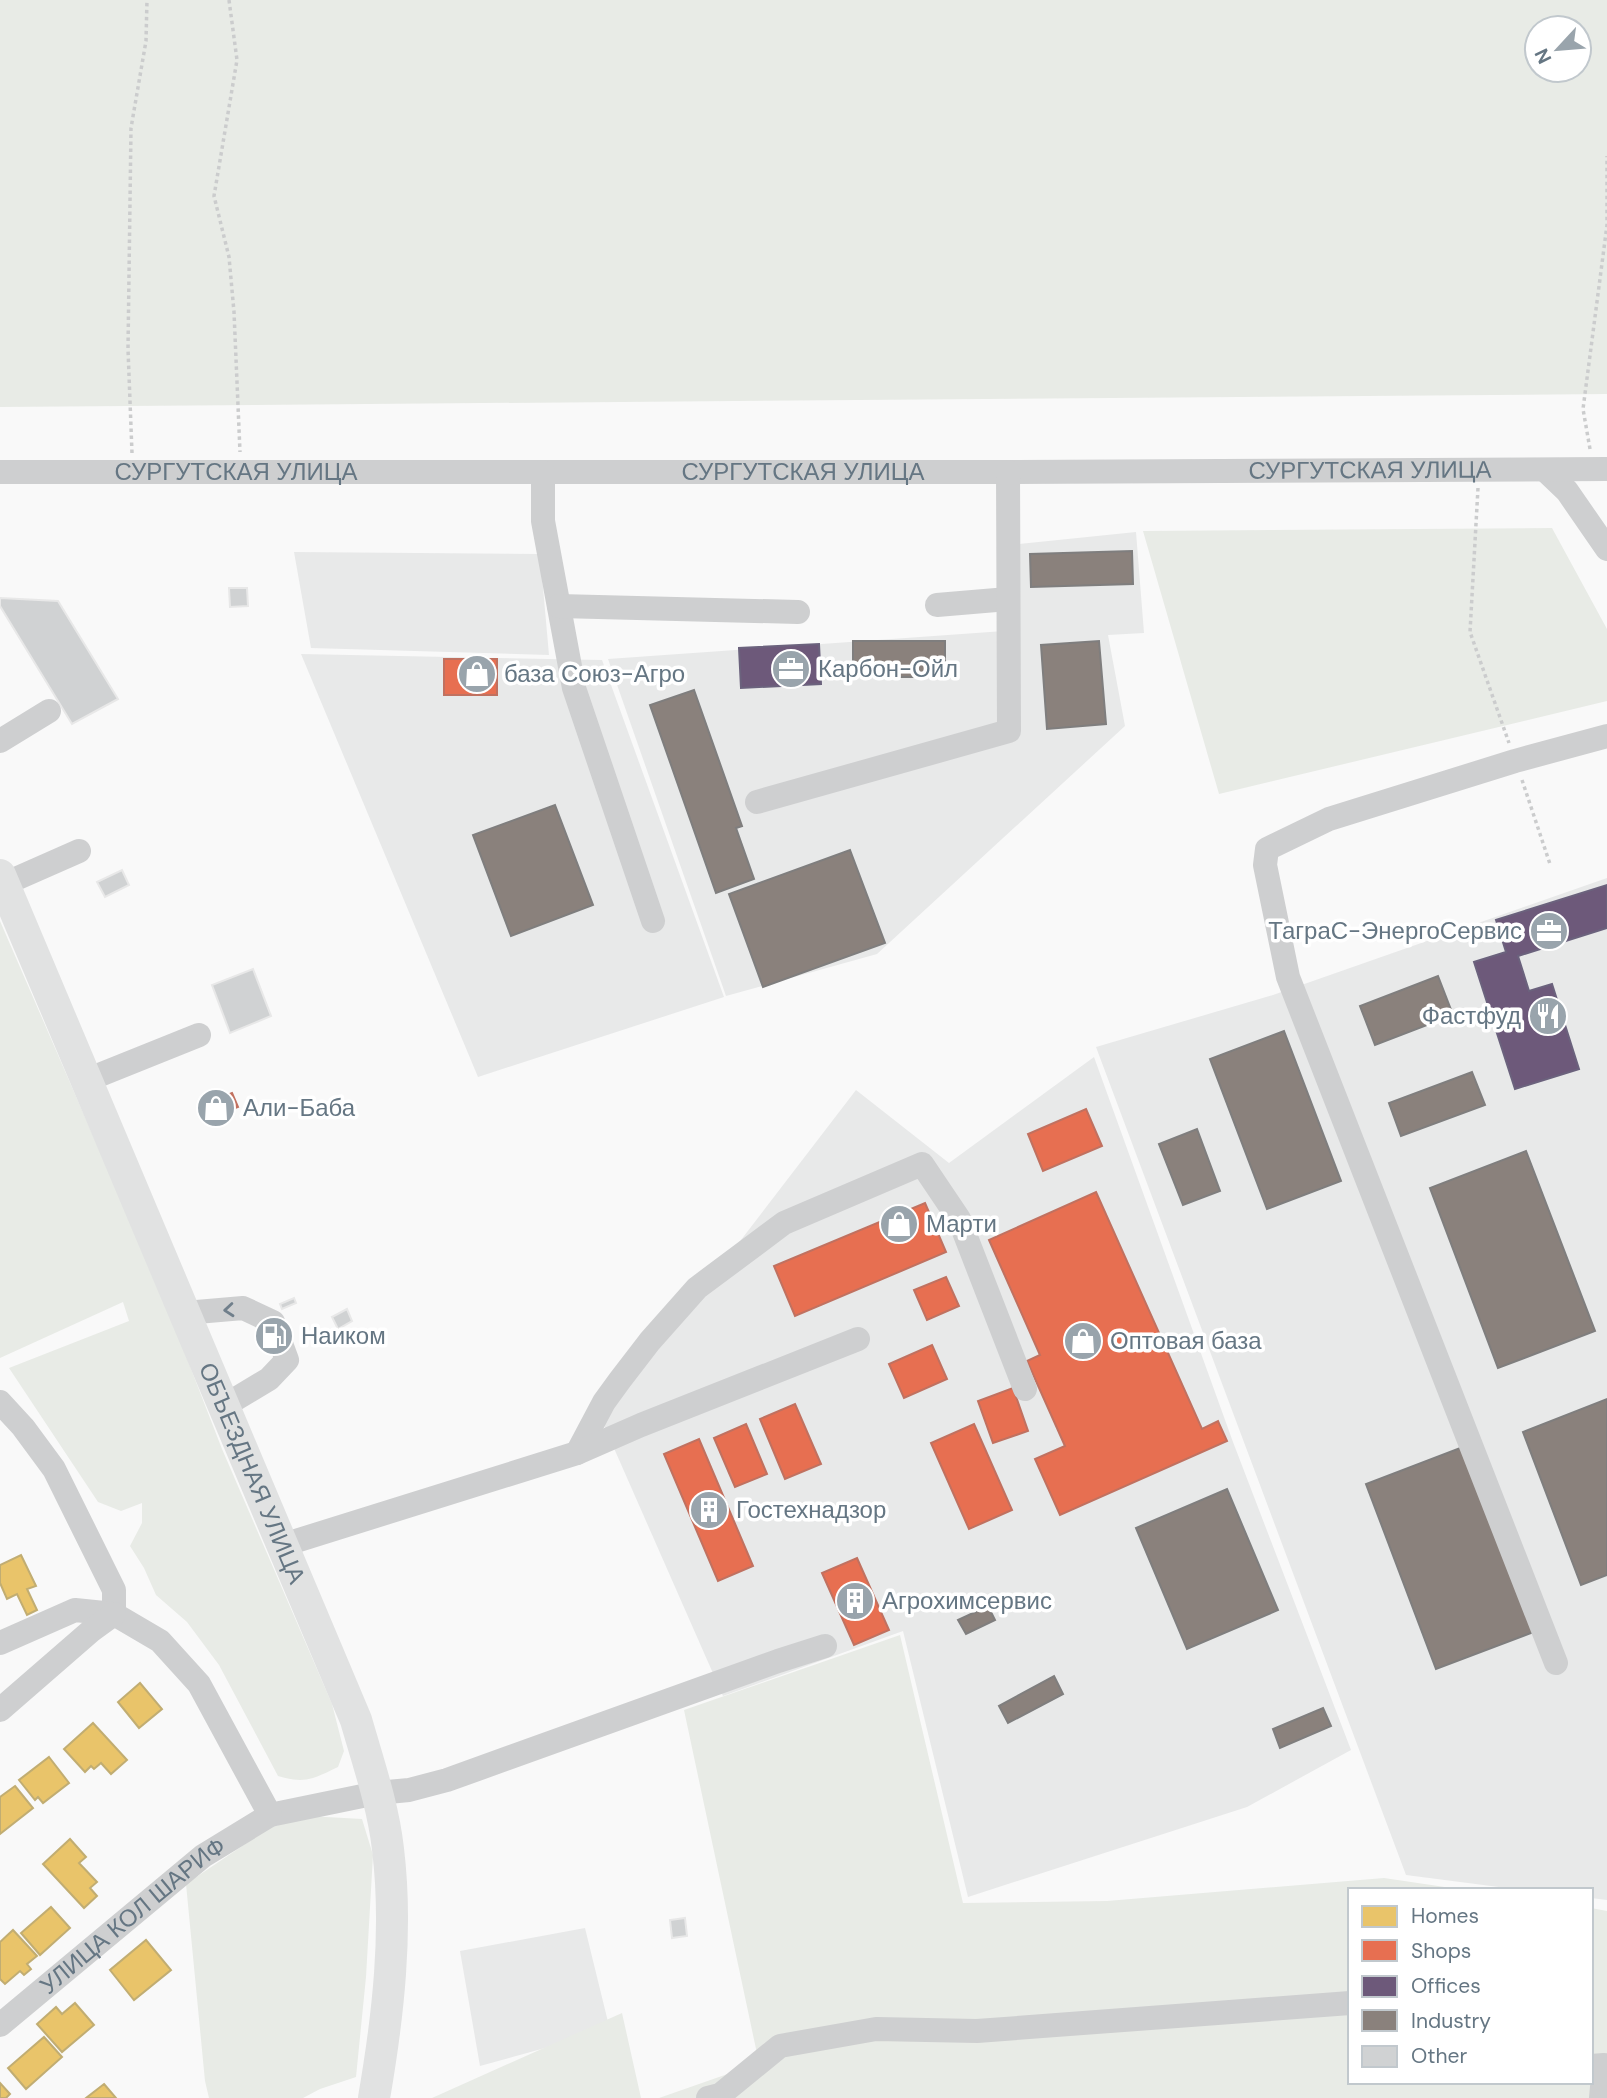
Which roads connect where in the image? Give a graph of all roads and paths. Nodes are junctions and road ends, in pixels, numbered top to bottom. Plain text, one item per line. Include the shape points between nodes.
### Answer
1 (147, 0) edge
2 (229, 0) edge
3 (1607, 156) edge
4 (1600, 469) edge
5 (1479, 470) junction
6 (1545, 470) junction
7 (0, 472) edge
8 (543, 472) junction
9 (1008, 472) junction
10 (133, 473) junction
11 (240, 473) junction
12 (1607, 549) edge
13 (1008, 599) junction
14 (937, 604) dead end
15 (559, 606) junction
16 (798, 612) dead end
17 (49, 711) dead end
18 (1607, 736) edge
19 (0, 741) edge
20 (1515, 761) junction
21 (757, 802) dead end
22 (79, 850) dead end
23 (1550, 864) dead end
24 (2, 879) edge
25 (653, 921) dead end
26 (199, 1035) dead end
27 (87, 1080) junction
28 (185, 1313) junction
29 (858, 1339) dead end
30 (1025, 1389) dead end
31 (0, 1402) edge
32 (224, 1406) junction
33 (577, 1453) junction
34 (283, 1545) junction
35 (114, 1602) junction
36 (0, 1643) edge
37 (825, 1646) dead end
38 (1556, 1662) dead end
39 (0, 1710) edge
40 (377, 1793) junction
41 (270, 1815) junction
42 (1348, 2003) edge
43 (0, 2025) edge
44 (1593, 2066) edge
45 (374, 2098) edge
46 (708, 2098) edge
47 (1601, 2098) edge

1 - 10 path via 146,41 131,128 128,349
2 - 11 path via 237,60 214,196 229,257
3 - 4 path via 1607,225 1583,410
4 - 6 street, СУРГУТСКАЯ УЛИЦА
5 - 6 street, СУРГУТСКАЯ УЛИЦА
5 - 9 street, СУРГУТСКАЯ УЛИЦА
5 - 20 path via 1470,632
6 - 12 street via 1567,491
7 - 10 street, СУРГУТСКАЯ УЛИЦА
8 - 9 street, СУРГУТСКАЯ УЛИЦА
8 - 11 street, СУРГУТСКАЯ УЛИЦА
8 - 15 street via 543,521
9 - 13 street
10 - 11 street, СУРГУТСКАЯ УЛИЦА
13 - 14 street
13 - 21 street via 1009,731
15 - 16 street
15 - 25 street via 575,688
17 - 19 street
18 - 20 street
20 - 23 path
20 - 38 street via 1329,819 1267,849 1265,865 1288,977
22 - 24 street
24 - 27 main road, ОБЪЕЗДНАЯ УЛИЦА
26 - 27 street
27 - 28 main road, ОБЪЕЗДНАЯ УЛИЦА
28 - 32 main road, ОБЪЕЗДНАЯ УЛИЦА
32 -> 28 street via 269,1379 287,1360 273,1322 243,1308
29 - 33 street
30 - 33 street via 959,1219 922,1164 784,1223 697,1288 650,1340 604,1402
31 - 35 street via 54,1469
32 - 34 main road, ОБЪЕЗДНАЯ УЛИЦА
33 - 34 street
34 - 40 main road, ОБЪЕЗДНАЯ УЛИЦА via 356,1720
35 - 36 street via 75,1611
35 - 39 street
35 - 41 street via 160,1641 199,1684
37 - 40 street, УЛИЦА КОЛ ШАРИФ via 447,1780
40 - 41 street, УЛИЦА КОЛ ШАРИФ
40 - 45 main road, ОБЪЕЗДНАЯ УЛИЦА via 388,1849 392,1949
41 - 43 street, УЛИЦА КОЛ ШАРИФ via 203,1856
42 - 46 street via 977,2031 876,2029 780,2046 720,2095
44 - 47 street via 1604,2065

